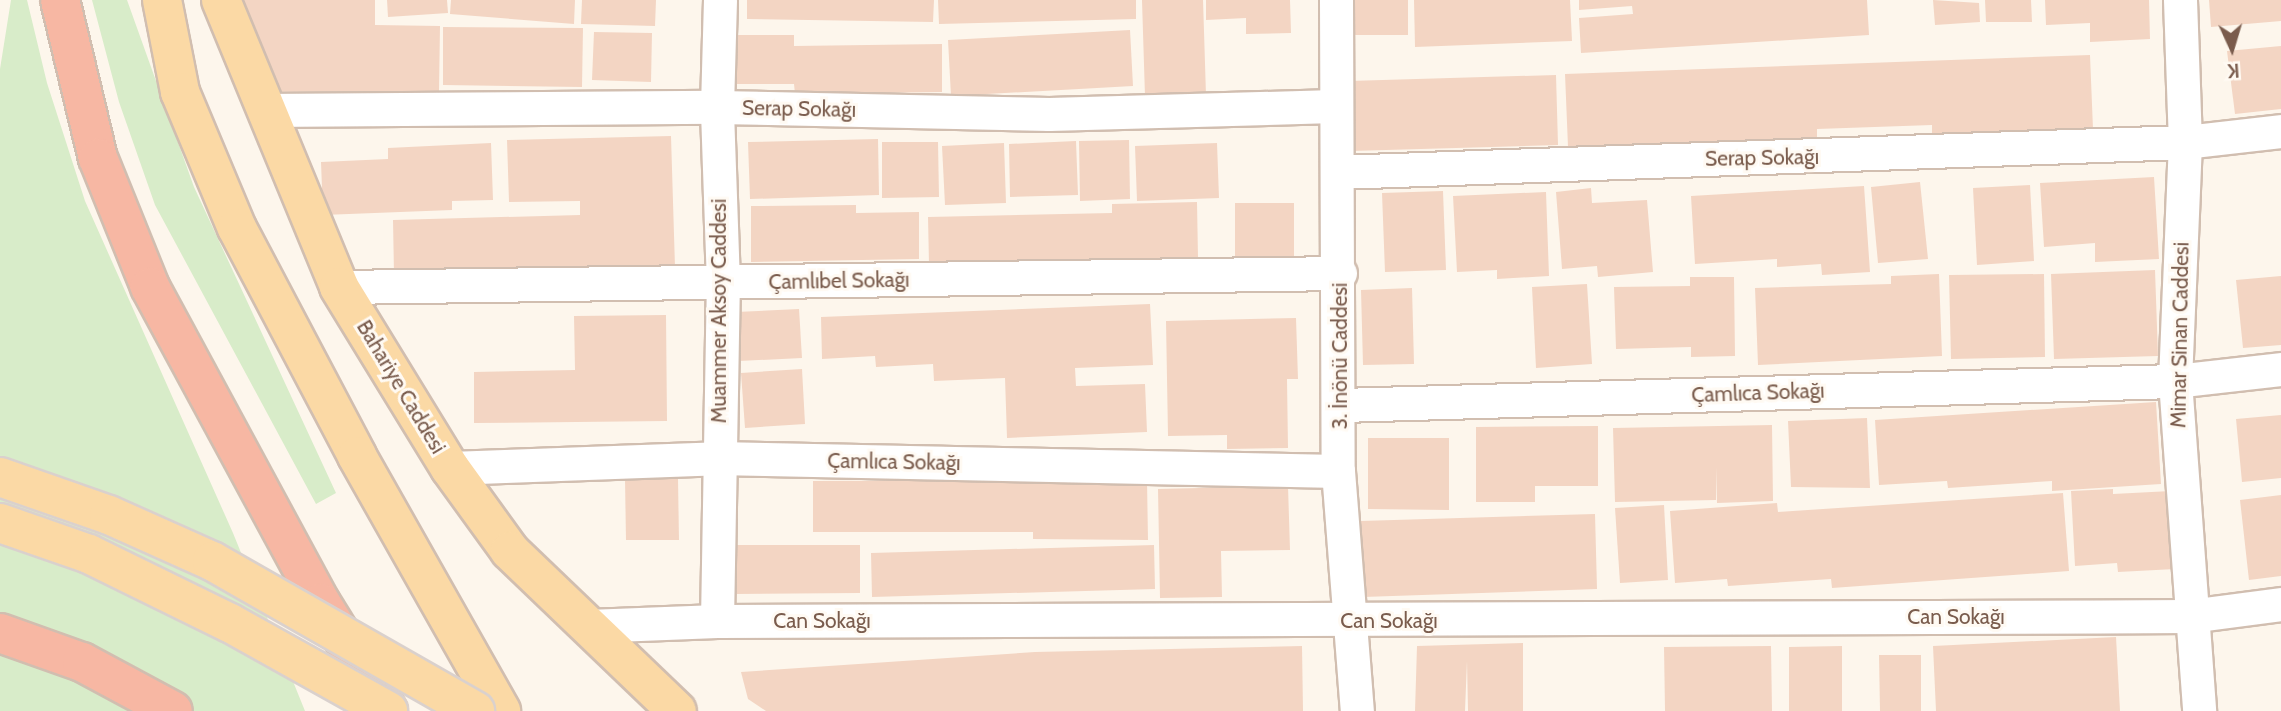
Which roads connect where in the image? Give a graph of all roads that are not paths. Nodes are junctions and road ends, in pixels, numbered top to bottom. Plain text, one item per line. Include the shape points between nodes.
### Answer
1 (60, 0) edge
2 (162, 0) edge
3 (221, 0) edge
4 (720, 0) edge
5 (1336, 0) edge
6 (2180, 0) edge
7 (1334, 106) junction
8 (717, 107) junction
9 (264, 110) junction
10 (2281, 131) edge
11 (2185, 142) junction
12 (1338, 172) junction
13 (1340, 273) junction
14 (723, 283) junction
15 (339, 287) junction
16 (2281, 369) edge
17 (2175, 381) junction
18 (1341, 405) junction
19 (717, 458) junction
20 (450, 468) junction
21 (1338, 471) junction
22 (0, 477) edge
23 (0, 523) edge
24 (321, 603) junction
25 (2281, 604) edge
26 (2190, 616) junction
27 (717, 621) junction
28 (1347, 622) junction
29 (588, 626) junction
30 (0, 633) edge
31 (173, 711) edge
32 (365, 711) edge
33 (388, 711) edge
34 (475, 711) edge
35 (501, 711) edge
36 (677, 711) edge
37 (1357, 711) edge
38 (2199, 711) edge

1 - 24 highway via 82,101 125,231 179,343
2 - 35 main road via 180,92 237,228 357,456
3 - 9 main road, Bahariye Caddesi
4 - 8 street, Muammer Aksoy Caddesi
5 - 7 street, 3. İnönü Caddesi
6 - 11 street, Mimar Sinan Caddesi
7 - 8 street, Serap Sokağı via 1049,114
7 - 12 street, 3. İnönü Caddesi
8 - 9 street, Serap Sokağı
8 - 14 street, Muammer Aksoy Caddesi
9 - 15 main road, Bahariye Caddesi
10 - 11 street, Serap Sokağı
11 - 12 street, Serap Sokağı
11 - 17 street, Mimar Sinan Caddesi
12 - 13 street, 3. İnönü Caddesi
13 - 14 street, Çamlıbel Sokağı
13 - 18 street, 3. İnönü Caddesi
14 - 15 street, Çamlıbel Sokağı
14 - 19 street, Muammer Aksoy Caddesi
15 - 20 main road, Bahariye Caddesi
16 - 17 street, Çamlıca Sokağı
17 - 18 street, Çamlıca Sokağı
17 - 26 street, Mimar Sinan Caddesi
18 - 21 street, 3. İnönü Caddesi
19 - 20 street, Çamlıca Sokağı
19 - 21 street, Çamlıca Sokağı
19 - 27 street, Muammer Aksoy Caddesi
20 - 29 main road, Bahariye Caddesi via 510,551
21 - 28 street, 3. İnönü Caddesi
22 - 34 main road, bridge via 109,515 212,561
23 - 33 main road, bridge via 89,554 230,622
24 - 32 highway
24 - 33 highway
25 - 26 street, Can Sokağı
26 - 28 street, Can Sokağı
26 - 38 street, Mimar Sinan Caddesi
27 - 28 street, Can Sokağı
27 - 29 street, Can Sokağı
28 - 37 street, 3. İnönü Caddesi
29 - 36 main road, Bahariye Caddesi
30 - 31 highway via 82,662

